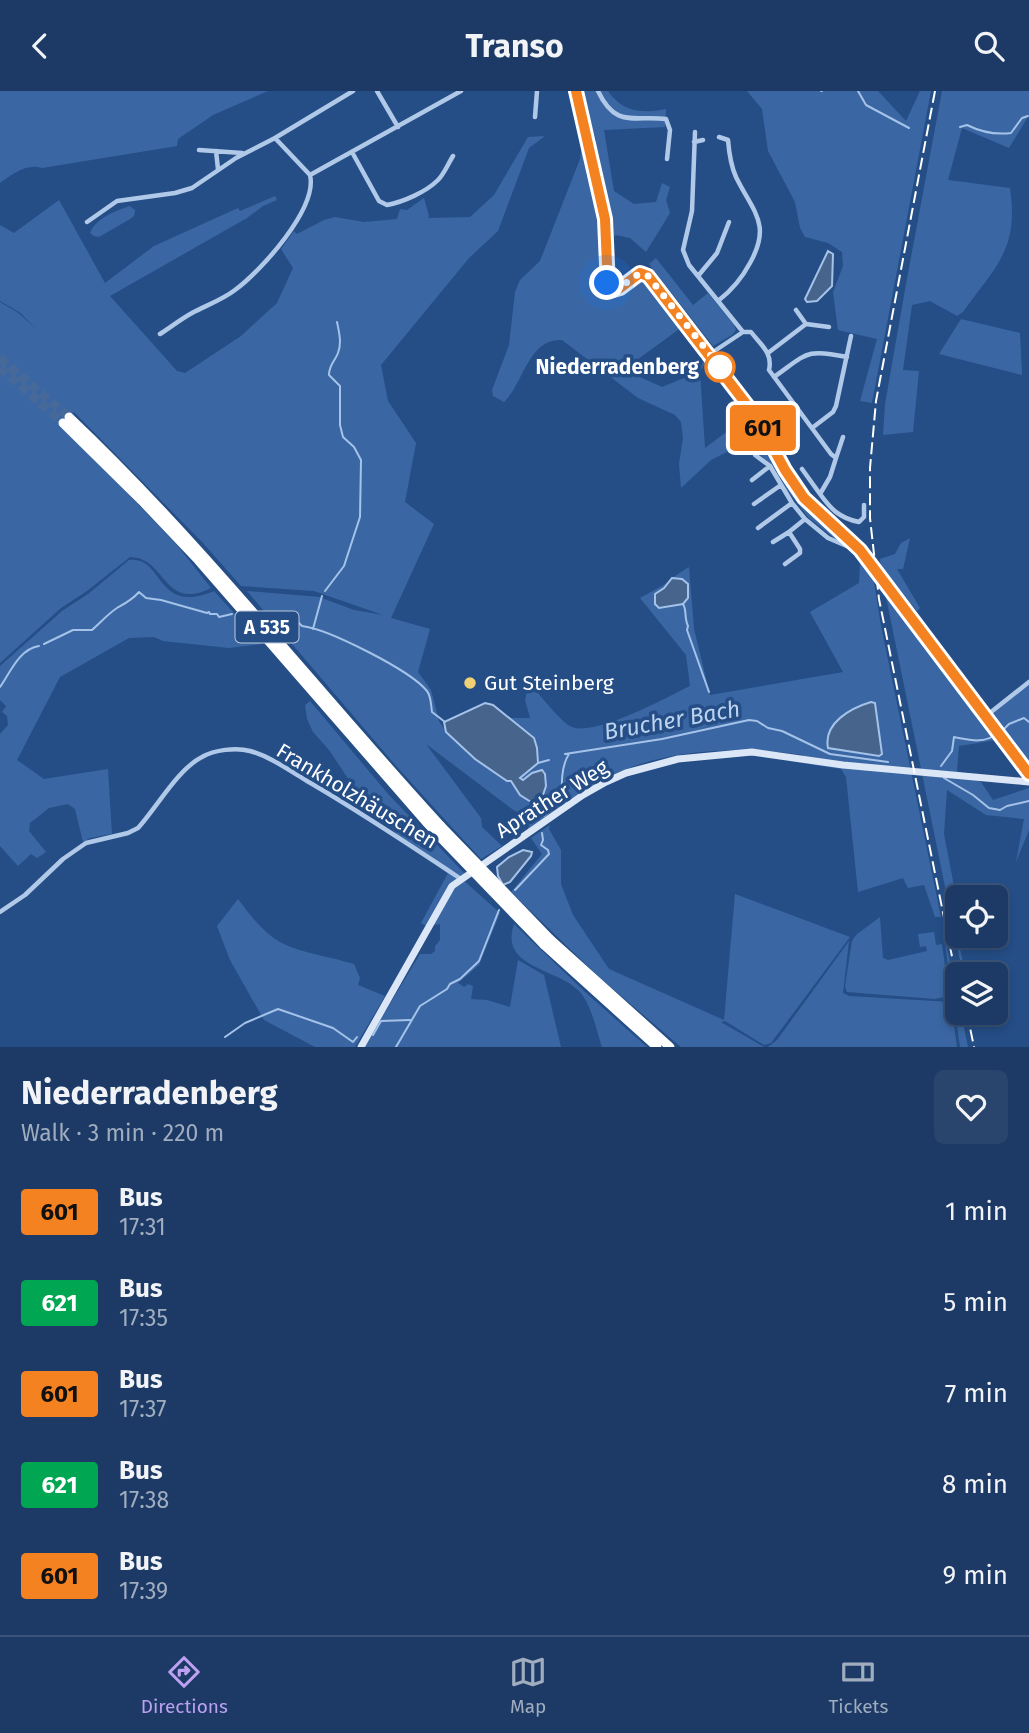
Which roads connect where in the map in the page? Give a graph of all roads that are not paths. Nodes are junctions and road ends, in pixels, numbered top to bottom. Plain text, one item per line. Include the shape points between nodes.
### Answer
1 (353, 91) edge
2 (377, 91) edge
3 (461, 91) edge
4 (537, 91) edge
5 (576, 91) edge
6 (598, 91) edge
7 (535, 117) dead end
8 (398, 127) junction
9 (695, 132) dead end
10 (719, 137) dead end
11 (275, 138) junction
12 (703, 140) dead end
13 (694, 142) junction
14 (199, 150) dead end
15 (216, 151) junction
16 (352, 152) junction
17 (243, 153) junction
18 (453, 156) dead end
19 (667, 159) dead end
20 (218, 169) junction
21 (310, 175) junction
22 (87, 222) dead end
23 (729, 222) dead end
24 (698, 277) junction
25 (718, 301) junction
26 (796, 310) dead end
27 (806, 324) junction
28 (829, 327) dead end
29 (743, 332) junction
30 (160, 334) dead end
31 (851, 336) dead end
32 (768, 353) junction
33 (710, 354) junction
34 (847, 357) junction
35 (774, 377) junction
36 (66, 420) tunnel mouth
37 (762, 421) junction
38 (812, 429) junction
39 (843, 437) dead end
40 (771, 442) junction
41 (784, 449) dead end
42 (836, 458) junction
43 (770, 467) junction
44 (802, 469) dead end
45 (752, 480) dead end
46 (781, 485) junction
47 (820, 494) junction
48 (792, 503) junction
49 (754, 504) dead end
50 (864, 505) dead end
51 (805, 519) junction
52 (758, 528) dead end
53 (789, 532) junction
54 (773, 542) dead end
55 (849, 547) dead end
56 (785, 564) dead end
57 (1029, 682) edge
58 (985, 717) junction
59 (1029, 774) edge
60 (1029, 782) edge
61 (461, 879) junction
62 (0, 912) edge
63 (547, 942) junction
64 (361, 1047) edge
65 (657, 1047) edge
66 (670, 1047) edge

1 - 11 street
2 - 8 street
3 - 8 street
4 - 7 street
5 - 33 main road via 605,219 608,287 620,288 640,273 648,276
6 - 19 street via 609,109 622,118 666,119 670,130
8 - 16 street
9 - 13 street
10 - 25 street via 728,139 736,177 757,213 761,232 744,274
11 - 17 street
11 - 21 street
12 - 13 street
13 - 24 street via 692,211 683,250
14 - 15 street
15 - 17 street
15 - 20 street
16 - 18 street via 379,201 387,205 434,184
16 - 21 street
17 - 20 street
20 - 22 street via 192,188 117,201
21 - 30 street via 311,190 299,216 257,272 225,297
23 - 24 street via 717,253
24 - 25 street
25 - 29 street
26 - 27 street
27 - 28 street
27 - 32 street
29 - 32 street via 751,332
29 - 33 street
31 - 34 street
32 - 35 street
33 - 37 main road
34 - 35 street via 813,352
34 - 38 street via 836,406
35 - 38 street
36 - 63 highway, A 535, bridge via 149,495 438,828
37 - 40 main road
37 - 41 street
38 - 42 street
39 - 42 street
40 - 43 street via 761,445 755,455
40 - 58 main road via 804,498 855,544
42 - 47 street
43 - 45 street
43 - 46 street
44 - 47 street
46 - 48 street
46 - 49 street
47 - 50 street via 839,516 856,521 863,519
48 - 51 street
48 - 52 street
51 - 53 street
51 - 55 street via 828,538
53 - 54 street
53 - 56 street via 800,553
57 - 58 street
58 - 59 main road
60 - 61 main road, Aprather Weg via 752,753 678,759 626,773 596,787
61 - 62 street, Frankholzhäuschen via 295,773 257,754 236,750 200,758 138,828 86,843
61 - 64 main road, Aprather Weg via 452,886
63 - 65 highway, A 535
63 - 66 highway, A 535

